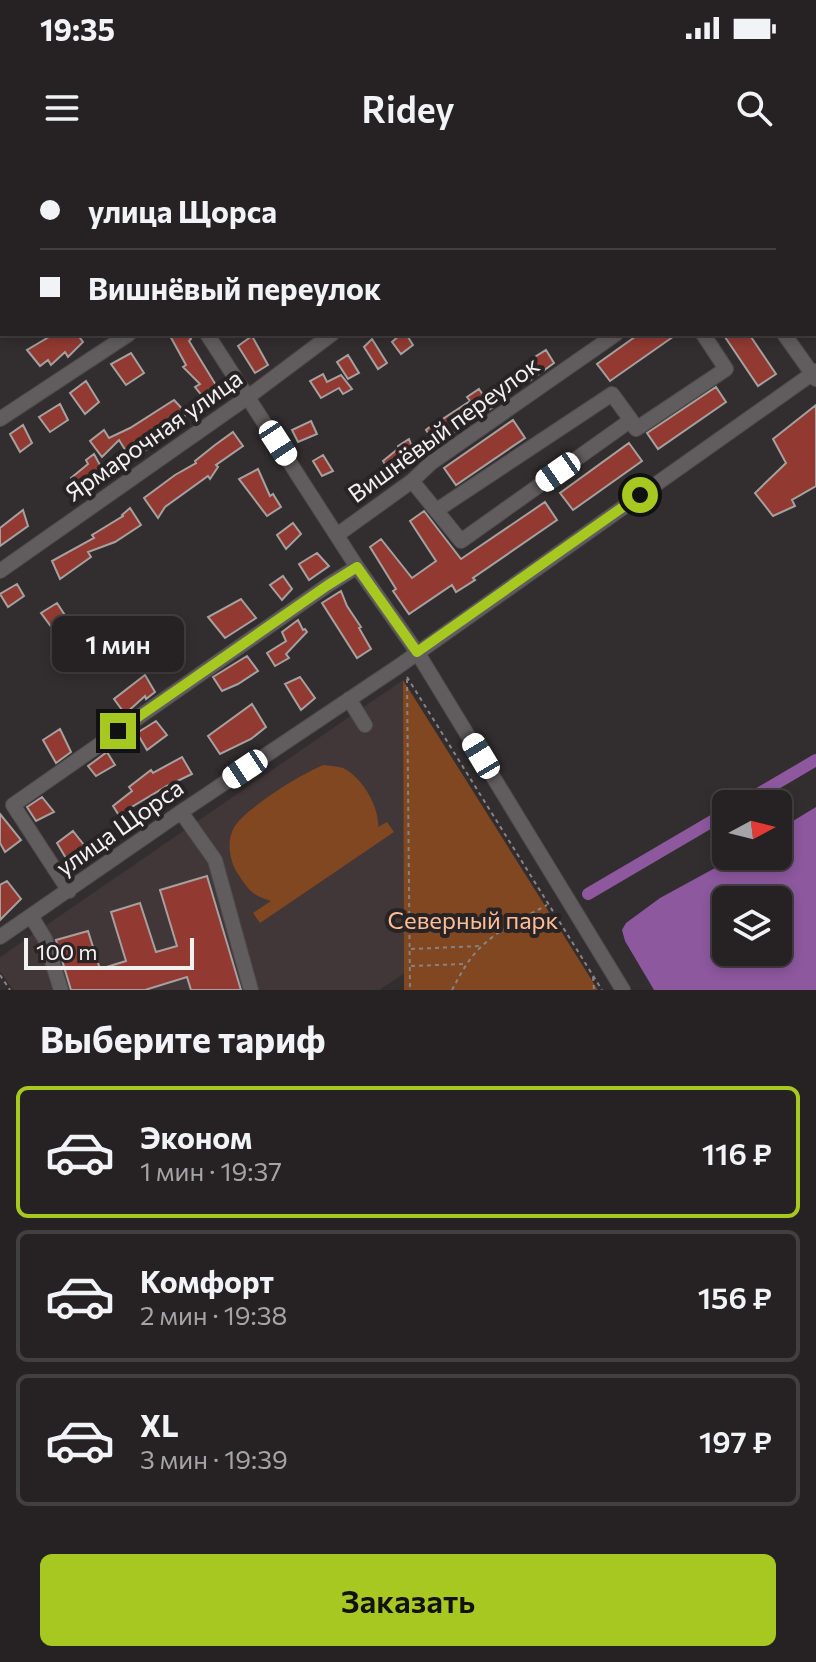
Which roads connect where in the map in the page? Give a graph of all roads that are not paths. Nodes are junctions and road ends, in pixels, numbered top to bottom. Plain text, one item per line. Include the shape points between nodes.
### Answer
1 (126, 336) edge
2 (208, 336) edge
3 (329, 336) edge
4 (613, 336) edge
5 (704, 336) edge
6 (786, 336) edge
7 (815, 375) edge
8 (248, 397) junction
9 (0, 419) edge
10 (631, 420) junction
11 (412, 481) junction
12 (437, 510) junction
13 (337, 535) junction
14 (357, 567) junction
15 (0, 571) edge
16 (412, 656) junction
17 (349, 699) junction
18 (365, 725) dead end
19 (181, 812) junction
20 (69, 891) junction
21 (31, 916) junction
22 (0, 937) edge
23 (61, 990) edge
24 (251, 990) edge
25 (623, 990) edge

1 - 9 street
2 - 8 street
3 - 8 street, Ярмарочная улица
4 - 11 street, Вишнёвый переулок
5 - 10 street via 726,369 636,429
6 - 7 street
7 - 16 street, улица Щорса
8 - 13 street
8 - 15 street, Ярмарочная улица
10 - 12 street via 612,394
10 - 12 street via 461,541
11 - 12 street
11 - 13 street, Вишнёвый переулок
13 - 14 street
14 - 16 street
14 - 20 street via 13,805
16 - 17 street, улица Щорса
16 - 25 street
17 - 18 street
17 - 19 street, улица Щорса
19 - 20 street, улица Щорса
19 - 24 street via 215,860
20 - 21 street, улица Щорса
21 - 22 street, улица Щорса
21 - 23 street via 45,939

